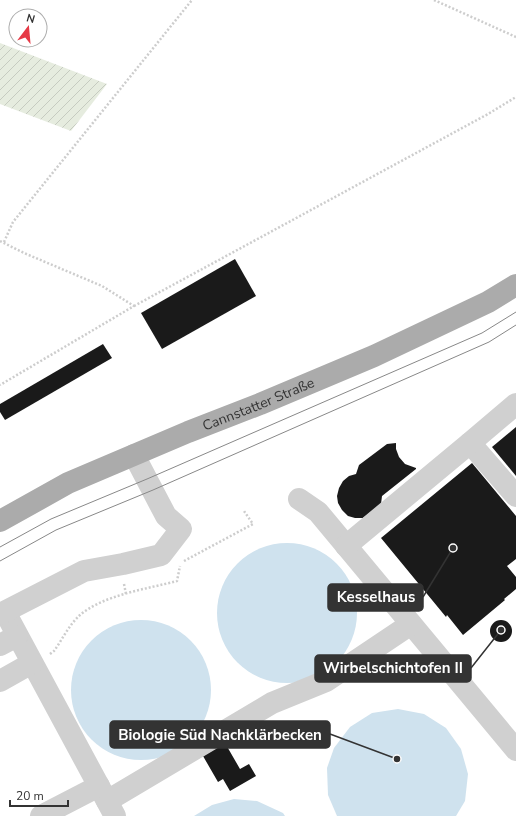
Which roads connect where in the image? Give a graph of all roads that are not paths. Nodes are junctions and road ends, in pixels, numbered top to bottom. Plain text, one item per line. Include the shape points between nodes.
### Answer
1 (516, 285) edge
2 (516, 404) edge
3 (470, 444) junction
4 (134, 454) junction
5 (516, 496) edge
6 (299, 499) dead end
7 (0, 521) edge
8 (346, 546) junction
9 (2, 613) edge
10 (411, 624) junction
11 (9, 640) edge
12 (32, 663) junction
13 (0, 681) edge
14 (513, 741) edge
15 (107, 801) edge
16 (41, 816) edge

1 - 4 main road, Cannstatter Straße via 488,302 374,356
2 - 3 lane
3 - 5 lane
3 - 8 lane
4 - 7 main road, Cannstatter Straße via 68,483
4 - 9 lane via 166,516 181,529 161,555 84,571
6 - 8 lane via 318,512
8 - 10 lane
9 - 11 lane
10 - 14 lane
10 - 15 lane via 326,681 272,703
11 - 12 lane
12 - 13 lane
12 - 15 lane
15 - 16 lane

